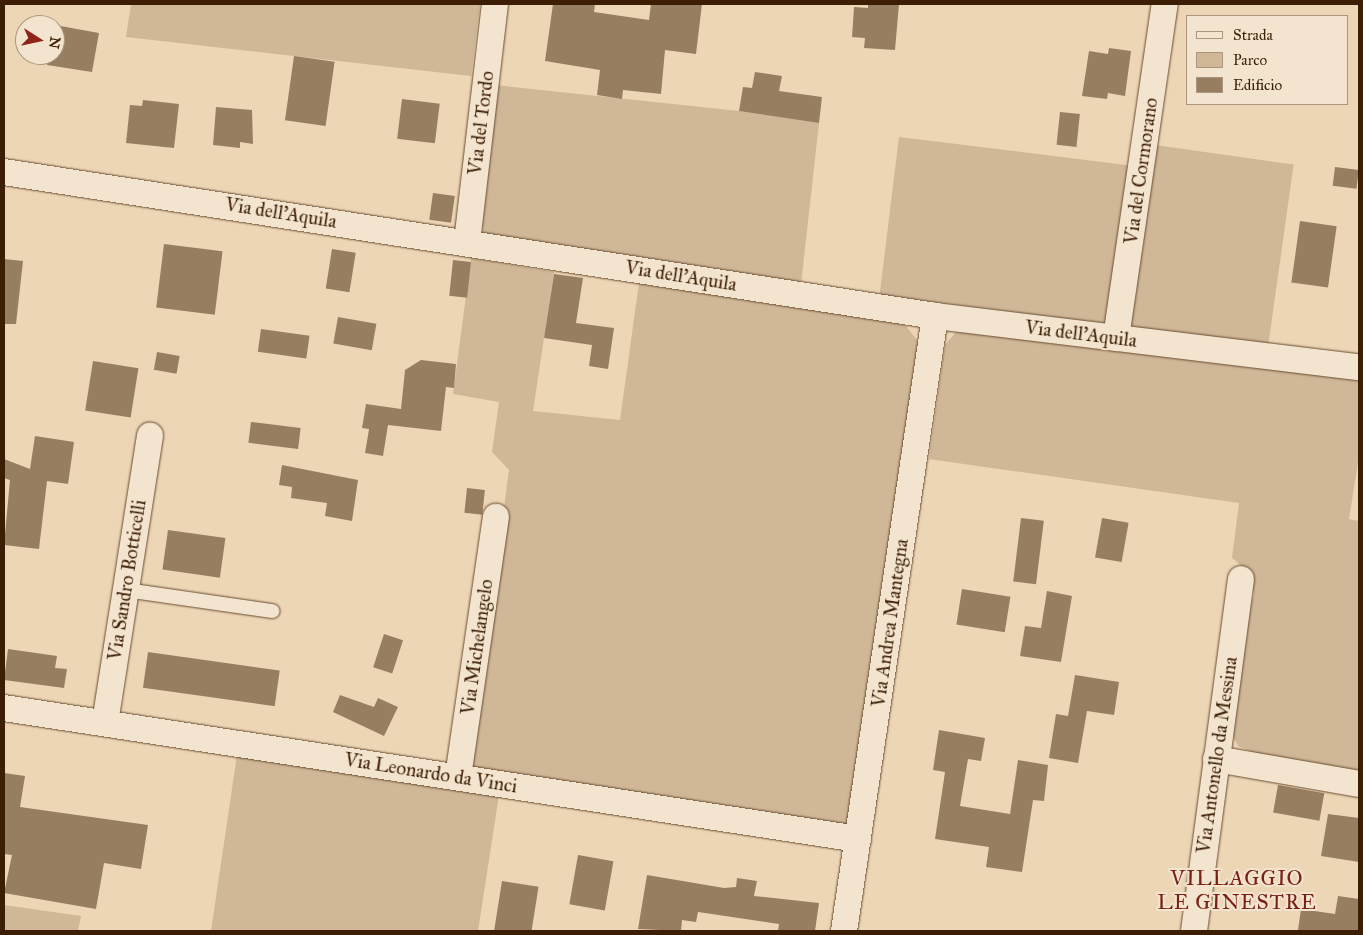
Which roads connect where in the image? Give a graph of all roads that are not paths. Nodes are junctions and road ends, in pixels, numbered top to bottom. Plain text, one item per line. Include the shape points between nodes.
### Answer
1 (496, 4) edge
2 (1165, 4) edge
3 (4, 172) edge
4 (467, 242) junction
5 (935, 316) junction
6 (1116, 338) junction
7 (1359, 367) edge
8 (150, 436) dead end
9 (496, 517) dead end
10 (1241, 579) dead end
11 (126, 590) junction
12 (272, 611) dead end
13 (4, 708) edge
14 (105, 723) junction
15 (1216, 758) junction
16 (458, 777) junction
17 (1359, 784) edge
18 (858, 839) junction
19 (844, 931) edge
20 (1194, 931) edge

1 - 4 street, Via del Tordo
2 - 6 street, Via del Cormorano
3 - 4 street, Via dell'Aquila
4 - 5 street, Via dell'Aquila
5 - 6 street, Via dell'Aquila
5 - 18 street, Via Andrea Mantegna
6 - 7 street, Via dell'Aquila
8 - 11 street, Via Sandro Botticelli
9 - 16 street, Via Michelangelo
10 - 15 street, Via Antonello da Messina
11 - 12 lane
11 - 14 street, Via Sandro Botticelli
13 - 14 street, Via Leonardo da Vinci
14 - 16 street, Via Leonardo da Vinci
15 - 17 street
15 - 20 street, Via Antonello da Messina
16 - 18 street, Via Leonardo da Vinci
18 - 19 street, Via Andrea Mantegna

